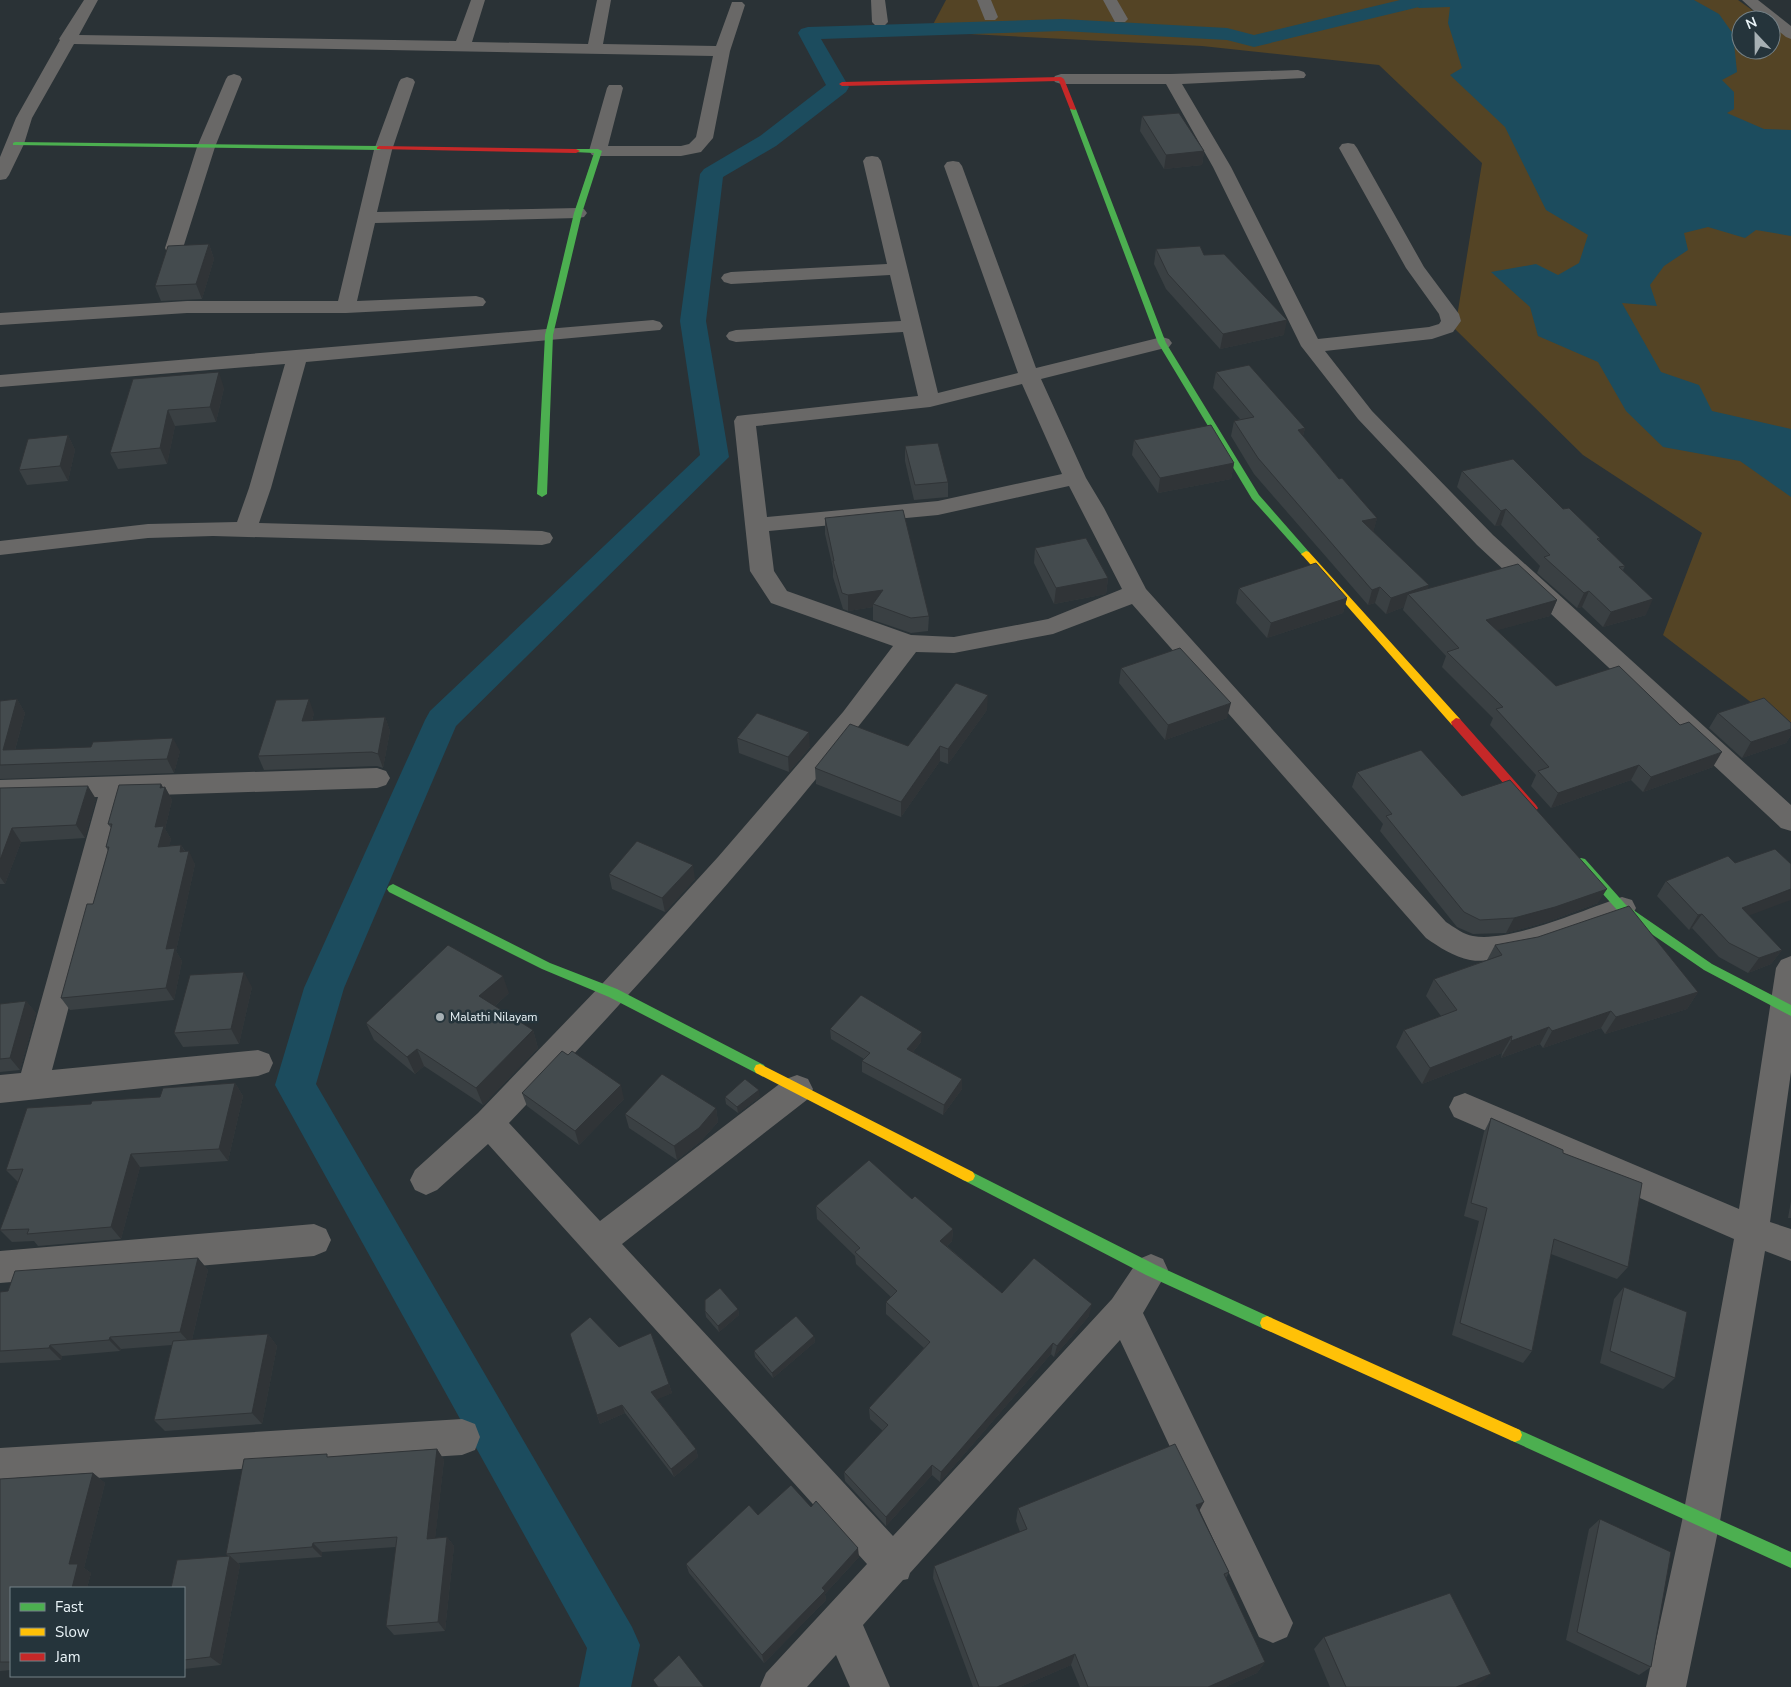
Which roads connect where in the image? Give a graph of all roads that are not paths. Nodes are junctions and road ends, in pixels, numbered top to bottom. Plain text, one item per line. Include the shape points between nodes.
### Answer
1 (91, 0) edge
2 (478, 0) edge
3 (604, 0) edge
4 (878, 0) edge
5 (984, 0) edge
6 (1110, 0) edge
7 (1749, 0) edge
8 (737, 5) dead end
9 (990, 17) dead end
10 (1120, 19) dead end
11 (880, 22) dead end
12 (1791, 34) edge
13 (67, 39) junction
14 (462, 47) junction
15 (595, 48) junction
16 (722, 51) junction
17 (1298, 76) dead end
18 (234, 79) dead end
19 (1061, 79) junction
20 (1171, 79) junction
21 (406, 82) dead end
22 (842, 84) dead end
23 (615, 88) dead end
24 (16, 144) junction
25 (206, 147) junction
26 (1348, 148) dead end
27 (383, 150) junction
28 (598, 151) junction
29 (872, 161) dead end
30 (953, 166) dead end
31 (0, 175) edge
32 (578, 213) junction
33 (367, 218) junction
34 (174, 248) edge
35 (897, 269) junction
36 (731, 278) dead end
37 (476, 302) dead end
38 (346, 307) junction
39 (0, 319) edge
40 (653, 326) dead end
41 (912, 326) junction
42 (549, 335) junction
43 (736, 336) dead end
44 (1162, 343) junction
45 (1311, 346) junction
46 (297, 357) junction
47 (1029, 376) junction
48 (0, 381) edge
49 (930, 402) junction
50 (1075, 478) junction
51 (542, 494) dead end
52 (756, 525) junction
53 (246, 529) junction
54 (542, 538) dead end
55 (0, 548) edge
56 (1136, 593) junction
57 (909, 643) junction
58 (377, 778) dead end
59 (114, 787) junction
60 (0, 790) edge
61 (1543, 820) edge
62 (1791, 821) edge
63 (1576, 857) edge
64 (394, 889) dead end
65 (1622, 908) junction
66 (1791, 968) edge
67 (613, 993) junction
68 (1788, 1010) edge
69 (258, 1063) dead end
70 (33, 1086) junction
71 (0, 1089) edge
72 (797, 1089) junction
73 (1465, 1107) dead end
74 (489, 1123) junction
75 (426, 1180) dead end
76 (1752, 1231) junction
77 (314, 1240) dead end
78 (599, 1242) junction
79 (1791, 1245) edge
80 (0, 1267) edge
81 (1151, 1270) junction
82 (1124, 1311) junction
83 (462, 1437) dead end
84 (0, 1466) edge
85 (1701, 1521) junction
86 (1791, 1560) edge
87 (894, 1565) junction
88 (842, 1621) junction
89 (1273, 1623) dead end
90 (780, 1687) edge
91 (870, 1687) edge
92 (1666, 1687) edge

1 - 13 street
2 - 14 street
3 - 15 street
4 - 11 street
5 - 9 street
6 - 10 street
7 - 12 street
8 - 16 street
13 - 14 street
13 - 24 street via 16,119
14 - 15 street
15 - 16 street
16 - 28 street via 701,144 681,151
17 - 20 street
18 - 25 street
19 - 20 street
19 - 22 street
19 - 44 street
20 - 45 street via 1222,167
21 - 27 street
23 - 28 street
24 - 25 street
24 - 31 street
25 - 27 street
25 - 34 street
26 - 45 street via 1415,268 1449,314 1451,322 1446,328 1432,332
27 - 28 street
27 - 33 street
28 - 32 street
29 - 35 street
30 - 47 street
32 - 33 street
32 - 42 street
33 - 38 street
35 - 36 street
35 - 41 street
37 - 38 street
38 - 39 street via 187,307
40 - 42 street
41 - 43 street
41 - 49 street
42 - 46 street
42 - 51 street
44 - 47 street
44 - 61 street via 1255,497
45 - 62 street via 1365,415 1485,540
46 - 48 street
46 - 53 street
47 - 49 street
47 - 50 street
49 - 52 street via 745,421
50 - 52 street via 938,508
50 - 56 street
52 - 57 street via 762,570 779,597
53 - 54 street
53 - 55 street via 148,531
56 - 57 street via 1053,626 954,645
56 - 65 street via 1436,930 1452,941 1471,948 1512,945
57 - 67 street via 852,718 735,858
58 - 59 street
59 - 60 street
59 - 70 street
63 - 65 street
64 - 67 street via 546,966
65 - 68 street via 1708,967
66 - 68 street
67 - 72 street
67 - 74 street
68 - 76 street
69 - 70 street
70 - 71 street
72 - 78 street
72 - 81 street
73 - 76 street
74 - 75 street
74 - 78 street
76 - 79 street
76 - 85 street
77 - 80 street
78 - 87 street
81 - 82 street
81 - 85 street
82 - 87 street
82 - 89 street
83 - 84 street
85 - 86 street
85 - 92 street
87 - 88 street
88 - 90 street
88 - 91 street

